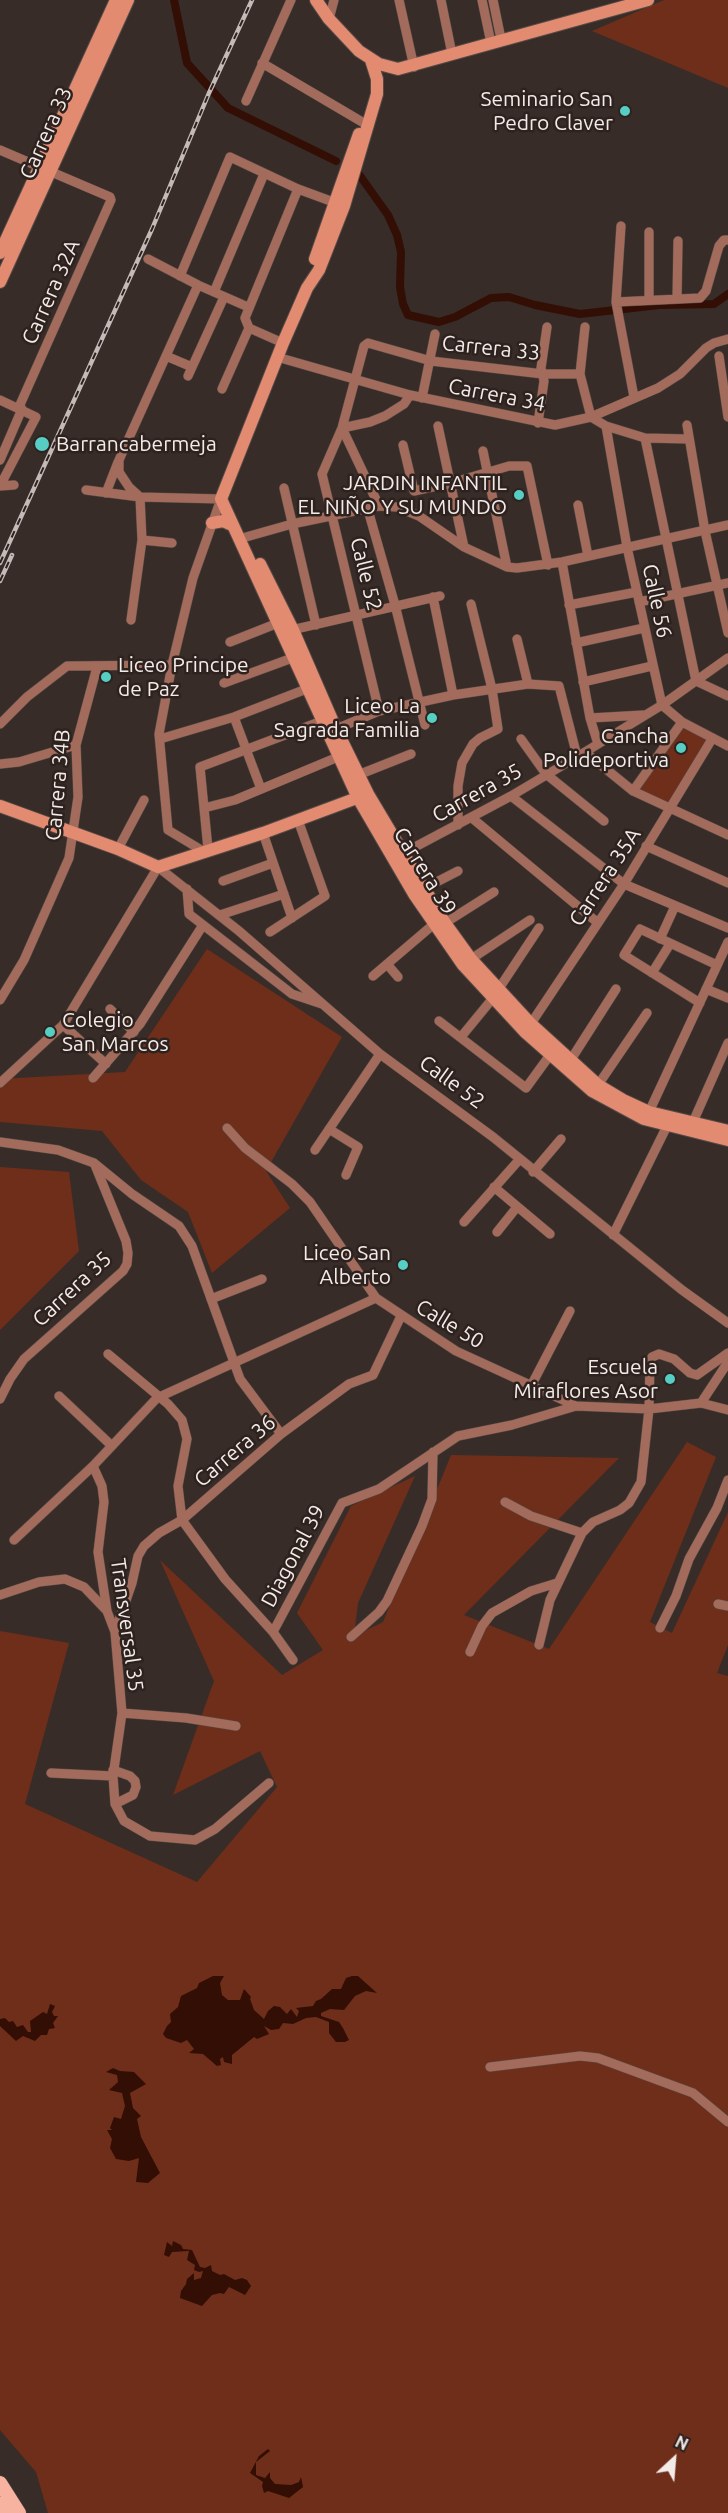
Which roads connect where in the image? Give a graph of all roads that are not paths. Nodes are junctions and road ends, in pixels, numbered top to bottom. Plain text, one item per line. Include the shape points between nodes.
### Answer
1 (291, 0) edge
2 (306, 0) edge
3 (316, 0) edge
4 (334, 0) edge
5 (399, 0) edge
6 (441, 0) edge
7 (482, 0) edge
8 (493, 0) edge
9 (648, 0) edge
10 (120, 1) edge
11 (329, 19) junction
12 (496, 41) junction
13 (452, 54) junction
14 (366, 57) junction
15 (262, 63) junction
16 (414, 67) junction
17 (398, 69) junction
18 (376, 98) junction
19 (246, 100) dead end
20 (366, 125) junction
21 (0, 150) edge
22 (45, 169) junction
23 (264, 174) junction
24 (298, 189) junction
25 (336, 203) junction
26 (621, 226) dead end
27 (649, 232) dead end
28 (3, 240) edge
29 (678, 241) dead end
30 (725, 241) edge
31 (0, 253) edge
32 (148, 259) dead end
33 (180, 276) junction
34 (0, 282) edge
35 (198, 285) junction
36 (307, 288) junction
37 (214, 292) junction
38 (224, 297) junction
39 (677, 299) junction
40 (649, 300) junction
41 (248, 307) junction
42 (617, 308) junction
43 (547, 327) dead end
44 (585, 327) dead end
45 (249, 328) junction
46 (435, 334) dead end
47 (728, 339) edge
48 (283, 343) junction
49 (364, 346) joint
50 (166, 356) junction
51 (718, 356) dead end
52 (277, 357) junction
53 (431, 361) junction
54 (543, 374) junction
55 (580, 374) junction
56 (354, 381) junction
57 (222, 389) dead end
58 (410, 395) junction
59 (634, 397) junction
60 (422, 398) junction
61 (0, 400) edge
62 (20, 408) junction
63 (591, 417) junction
64 (728, 417) edge
65 (538, 423) junction
66 (687, 425) dead end
67 (438, 426) dead end
68 (606, 426) junction
69 (342, 428) junction
70 (645, 438) junction
71 (688, 439) junction
72 (403, 445) dead end
73 (483, 451) dead end
74 (0, 460) edge
75 (119, 460) junction
76 (488, 473) junction
77 (451, 483) junction
78 (14, 485) dead end
79 (0, 486) edge
80 (284, 488) dead end
81 (86, 490) dead end
82 (106, 493) junction
83 (223, 495) junction
84 (140, 497) junction
85 (578, 505) dead end
86 (379, 506) junction
87 (368, 510) junction
88 (332, 518) junction
89 (212, 523) junction
90 (292, 524) junction
91 (232, 525) junction
92 (728, 525) edge
93 (705, 531) junction
94 (246, 537) junction
95 (666, 539) junction
96 (142, 540) junction
97 (172, 543) dead end
98 (464, 547) junction
99 (627, 547) junction
100 (588, 556) junction
101 (562, 562) junction
102 (548, 565) junction
103 (507, 567) junction
104 (728, 584) edge
105 (718, 586) junction
106 (677, 593) junction
107 (638, 597) junction
108 (471, 604) dead end
109 (569, 604) junction
110 (395, 605) junction
111 (356, 615) junction
112 (130, 620) dead end
113 (286, 625) junction
114 (316, 625) junction
115 (644, 628) junction
116 (728, 633) edge
117 (517, 639) dead end
118 (230, 642) dead end
119 (576, 643) junction
120 (295, 657) junction
121 (728, 658) edge
122 (172, 665) junction
123 (652, 666) junction
124 (97, 667) junction
125 (696, 681) junction
126 (583, 682) junction
127 (224, 683) dead end
128 (528, 684) junction
129 (309, 688) junction
130 (492, 689) junction
131 (453, 695) junction
132 (728, 696) edge
133 (418, 704) junction
134 (662, 705) junction
135 (379, 711) junction
136 (645, 715) junction
137 (234, 717) junction
138 (590, 718) junction
139 (322, 721) junction
140 (682, 722) junction
141 (0, 724) edge
142 (424, 725) dead end
143 (336, 729) junction
144 (160, 739) junction
145 (521, 739) dead end
146 (712, 739) junction
147 (598, 744) junction
148 (76, 745) junction
149 (728, 746) edge
150 (245, 750) junction
151 (411, 754) dead end
152 (581, 754) junction
153 (338, 757) junction
154 (0, 764) edge
155 (546, 774) junction
156 (358, 775) junction
157 (261, 789) junction
158 (633, 791) junction
159 (363, 796) junction
160 (511, 796) junction
161 (144, 800) dead end
162 (0, 806) edge
163 (204, 808) junction
164 (671, 808) junction
165 (472, 818) junction
166 (298, 820) junction
167 (604, 821) dead end
168 (458, 825) junction
169 (71, 833) junction
170 (263, 833) junction
171 (728, 834) edge
172 (646, 846) junction
173 (118, 849) junction
174 (206, 850) junction
175 (398, 856) junction
176 (273, 863) junction
177 (158, 867) junction
178 (458, 872) dead end
179 (223, 881) dead end
180 (728, 883) edge
181 (624, 884) junction
182 (187, 889) junction
183 (423, 889) junction
184 (494, 892) dead end
185 (284, 894) junction
186 (675, 906) junction
187 (220, 915) junction
188 (292, 918) junction
189 (531, 920) dead end
190 (598, 923) junction
191 (439, 924) junction
192 (203, 925) junction
193 (539, 928) dead end
194 (728, 928) edge
195 (270, 932) dead end
196 (660, 939) junction
197 (728, 942) edge
198 (670, 944) junction
199 (471, 959) junction
200 (387, 964) junction
201 (717, 965) junction
202 (652, 973) junction
203 (373, 976) dead end
204 (398, 977) dead end
205 (4, 987) edge
206 (616, 989) dead end
207 (706, 989) junction
208 (495, 994) junction
209 (728, 998) edge
210 (0, 1000) edge
211 (700, 1003) junction
212 (324, 1004) junction
213 (110, 1009) dead end
214 (647, 1013) dead end
215 (439, 1021) dead end
216 (63, 1025) junction
217 (528, 1028) junction
218 (134, 1032) junction
219 (461, 1037) junction
220 (728, 1043) edge
221 (380, 1054) junction
222 (550, 1055) junction
223 (570, 1061) junction
224 (106, 1064) junction
225 (93, 1078) dead end
226 (0, 1083) edge
227 (598, 1085) junction
228 (650, 1112) junction
229 (693, 1122) junction
230 (667, 1126) junction
231 (227, 1128) dead end
232 (329, 1129) junction
233 (728, 1131) edge
234 (561, 1139) dead end
235 (728, 1140) edge
236 (0, 1142) edge
237 (315, 1150) dead end
238 (519, 1160) junction
239 (94, 1163) junction
240 (533, 1172) junction
241 (345, 1175) dead end
242 (494, 1187) junction
243 (517, 1207) junction
244 (464, 1222) dead end
245 (497, 1232) dead end
246 (550, 1234) dead end
247 (613, 1235) junction
248 (262, 1279) dead end
249 (376, 1298) junction
250 (211, 1299) junction
251 (570, 1311) dead end
252 (401, 1316) junction
253 (728, 1323) edge
254 (728, 1353) edge
255 (108, 1354) dead end
256 (728, 1362) edge
257 (234, 1364) junction
258 (531, 1386) junction
259 (59, 1396) dead end
260 (157, 1398) junction
261 (0, 1399) edge
262 (701, 1404) junction
263 (576, 1406) junction
264 (649, 1409) junction
265 (728, 1410) edge
266 (281, 1434) junction
267 (112, 1446) junction
268 (433, 1452) junction
269 (93, 1466) junction
270 (728, 1480) edge
271 (505, 1502) dead end
272 (182, 1520) junction
273 (582, 1533) junction
274 (14, 1540) dead end
275 (557, 1583) junction
276 (0, 1596) edge
277 (107, 1611) junction
278 (660, 1628) dead end
279 (115, 1632) junction
280 (273, 1632) junction
281 (351, 1637) dead end
282 (539, 1645) dead end
283 (470, 1652) dead end
284 (293, 1660) dead end
285 (122, 1713) junction
286 (236, 1726) dead end
287 (51, 1773) dead end
288 (113, 1773) junction
289 (269, 1783) dead end
290 (115, 1804) junction
291 (490, 2067) dead end
292 (728, 2122) edge
293 (0, 2483) edge
294 (0, 2504) edge
295 (6, 2513) edge
296 (19, 2513) edge

1 - 15 street
2 - 11 main road
3 - 11 main road
4 - 11 street
5 - 16 street
6 - 13 street
7 - 12 street
8 - 12 street
9 - 12 main road
10 - 22 main road, Carrera 33
11 - 14 main road
12 - 13 main road
13 - 16 main road
14 - 17 main road
14 - 18 main road via 377,82
14 - 20 main road via 372,84
15 - 19 street
15 - 20 street
16 - 17 main road
17 - 18 main road
18 - 20 main road
20 - 25 main road
20 - 36 main road via 334,234
21 - 22 street
22 - 28 main road, Carrera 33
22 - 34 main road, Carrera 33
22 - 62 street, Carrera 32A via 111,200
23 - 24 street
23 - 33 street via 229,158
23 - 37 street
24 - 25 street
24 - 41 street
25 - 36 main road
26 - 42 street
27 - 40 street
28 - 31 main road, Carrera 33
29 - 39 street
30 - 39 street via 706,291 700,298
32 - 33 street
33 - 35 street
35 - 37 street
35 - 50 street
36 - 48 main road
37 - 38 street
38 - 41 street
38 - 50 street via 190,371
39 - 40 street
40 - 42 street
41 - 45 street via 245,318
42 - 59 street
43 - 54 street
44 - 55 street
45 - 48 street
45 - 57 street
46 - 53 street
47 - 59 street, Carrera 34 via 706,348 669,382
48 - 52 main road
49 - 53 street, Carrera 33 via 368,343
49 - 56 street, Calle 52
50 - 75 street
51 - 64 street
52 - 56 street, Carrera 34
52 - 83 main road
53 - 54 street, Carrera 33
53 - 60 street
54 - 55 street, Carrera 33
54 - 65 street
55 - 63 street
56 - 58 street, Carrera 34
56 - 69 street, Calle 52
58 - 60 street, Carrera 34
58 - 69 street via 404,404 385,416
59 - 63 street, Carrera 34
60 - 65 street, Carrera 34
61 - 62 street
62 - 74 street, Carrera 32A
62 - 79 street via 36,417
63 - 65 street, Carrera 34 via 568,423
63 - 68 street
66 - 71 street
67 - 77 street
68 - 70 street
68 - 99 street, Calle 56
69 - 86 street
69 - 88 street, Calle 52 via 322,474
70 - 71 street
70 - 95 street
71 - 93 street
72 - 77 street via 414,491
73 - 76 street
75 - 82 street
75 - 84 street via 119,472
76 - 77 street
76 - 102 street via 509,466 528,468
76 - 103 street
77 - 98 street
78 - 79 street
80 - 90 street
81 - 82 street
82 - 84 street
83 - 84 street
83 - 89 street
83 - 91 main road, Carrera 39
83 - 94 main road, Carrera 39
84 - 96 street
85 - 100 street
86 - 87 street
86 - 98 street via 397,507 419,516
87 - 88 street
87 - 110 street
88 - 90 street
88 - 111 street, Calle 52
89 - 91 main road via 223,521
89 - 122 street via 193,578
90 - 94 street
90 - 114 street
91 - 113 main road, Carrera 39
92 - 93 street
93 - 95 street
93 - 105 street
94 - 113 main road, Carrera 39
95 - 99 street
95 - 106 street
96 - 97 street
96 - 112 street
98 - 103 street
99 - 100 street
99 - 107 street, Calle 56
100 - 101 street
101 - 102 street
101 - 109 street
102 - 103 street
104 - 105 street
105 - 106 street
105 - 116 street
106 - 107 street
106 - 125 street
107 - 109 street
107 - 115 street, Calle 56
108 - 130 street
109 - 119 street
110 - 111 street
110 - 131 street via 436,597
110 - 133 street
111 - 114 street
111 - 135 street, Calle 52
113 - 114 street
113 - 118 street
113 - 120 main road, Carrera 39
113 - 143 main road, Carrera 39
115 - 119 street
115 - 123 street, Calle 56
117 - 128 street
119 - 126 street
120 - 127 street
120 - 129 main road, Carrera 39
121 - 125 street, Carrera 35
122 - 124 street
122 - 144 street
123 - 126 street
123 - 134 street, Calle 56
124 - 141 street via 67,666
124 - 148 street, Carrera 34B
125 - 132 street
125 - 134 street, Carrera 35
126 - 138 street
128 - 130 street
128 - 152 street via 559,687
129 - 137 street
129 - 139 main road, Carrera 39
130 - 131 street
130 - 168 street via 498,729 480,738 468,752 459,774
131 - 133 street
133 - 135 street
133 - 142 street
134 - 136 street, Carrera 35
134 - 140 street
135 - 143 street
136 - 138 street
136 - 147 street, Carrera 35
137 - 144 street
137 - 150 street
138 - 147 street
139 - 150 street
139 - 153 main road, Carrera 39
140 - 146 street
140 - 158 street
143 - 156 main road, Carrera 39
144 - 174 street via 168,830
145 - 155 street
146 - 149 street
146 - 164 street, Carrera 35A
147 - 152 street, Carrera 35
148 - 154 street
148 - 169 street, Carrera 34B via 78,796
150 - 157 street
150 - 163 street via 200,767
151 - 156 street
152 - 155 street, Carrera 35
152 - 158 street
153 - 157 street
153 - 159 main road, Carrera 39
155 - 160 street, Carrera 35
155 - 167 street
156 - 159 main road, Carrera 39
157 - 163 street
158 - 164 street
159 - 166 main road
159 - 175 main road, Carrera 39
160 - 165 street, Carrera 35
160 - 181 street
161 - 173 street
162 - 169 main road, Calle 52
163 - 174 street
164 - 171 street
164 - 172 street, Carrera 35A
165 - 168 street, Carrera 35
165 - 190 street
166 - 170 main road
166 - 188 street via 325,896
168 - 175 street, Carrera 35
169 - 173 main road, Calle 52
169 - 205 street, Carrera 34B via 69,858 50,904 24,960
170 - 174 main road
170 - 176 street
172 - 180 street
172 - 181 street, Carrera 35A
173 - 177 main road, Calle 52
174 - 177 main road
175 - 183 main road, Carrera 39
175 - 191 main road, Carrera 39
176 - 179 street
176 - 185 street
177 - 182 street, Calle 52
177 - 216 street
178 - 183 street
181 - 186 street
181 - 190 street, Carrera 35A
182 - 187 street, Calle 52
182 - 192 street via 189,914
183 - 191 main road, Carrera 39
184 - 191 street
185 - 187 street
185 - 188 street
186 - 194 street
186 - 196 street
187 - 212 street, Calle 52
188 - 195 street
189 - 199 street
190 - 217 street, Carrera 35A
191 - 199 main road, Carrera 39
191 - 200 street
191 - 208 main road, Carrera 39 via 463,965
192 - 212 street via 292,994
192 - 218 street
193 - 208 street
196 - 198 street
196 - 202 street via 640,929 624,955
197 - 201 street
198 - 201 street
198 - 202 street
199 - 208 main road, Carrera 39
200 - 203 street
200 - 204 street
201 - 207 street
202 - 211 street
205 - 210 street, Carrera 34B
206 - 223 street
207 - 209 street
207 - 211 street
208 - 217 main road, Carrera 39
208 - 219 street
211 - 228 street
212 - 221 street, Calle 52
213 - 218 street
214 - 227 street
215 - 219 street
216 - 224 street
216 - 226 street
217 - 222 main road, Carrera 39
217 - 223 main road, Carrera 39
218 - 224 street
219 - 222 street via 526,1088
220 - 229 street
221 - 232 street
221 - 238 street, Calle 52
222 - 230 main road, Carrera 39 via 592,1091 632,1114
223 - 227 main road, Carrera 39
224 - 225 street
227 - 228 main road, Carrera 39
228 - 229 main road, Carrera 39
229 - 233 main road, Carrera 39
230 - 235 main road, Carrera 39
230 - 247 street
231 - 249 street, Calle 50 via 310,1202
232 - 237 street
232 - 241 street via 357,1148
234 - 240 street
236 - 239 street via 58,1150
238 - 240 street, Calle 52
238 - 242 street
239 - 250 street via 179,1226 192,1246
239 - 261 street, Carrera 35 via 126,1241 127,1264 24,1359
240 - 247 street, Calle 52
242 - 243 street
242 - 244 street
243 - 245 street
243 - 246 street
247 - 253 street, Calle 52
248 - 250 street
249 - 252 street, Calle 50
249 - 257 street
250 - 257 street
251 - 258 street
252 - 258 street, Calle 50 via 456,1351
252 - 266 street, Carrera 36 via 373,1375 349,1384
254 - 264 street via 697,1375 674,1359 659,1354 652,1357
255 - 260 street
256 - 262 street
257 - 260 street
257 - 266 street via 240,1379
258 - 263 street, Calle 50
259 - 267 street
260 - 267 street
260 - 272 street via 182,1420 187,1439 178,1486
262 - 264 street, Calle 50
262 - 265 street, Calle 50
263 - 264 street, Calle 50
263 - 268 street, Diagonal 39 via 458,1436
264 - 273 street via 636,1495 620,1510 593,1522
266 - 272 street, Carrera 36
267 - 269 street
268 - 280 street, Diagonal 39 via 379,1489 342,1503
268 - 281 street via 432,1499 422,1526 387,1601
269 - 274 street
269 - 277 street, Transversal 35 via 104,1502 98,1552
270 - 278 street
271 - 273 street via 531,1516
272 - 279 street, Carrera 36 via 159,1533 138,1556
272 - 280 street via 225,1579
273 - 275 street
275 - 282 street
275 - 283 street via 531,1591 492,1613
276 - 277 street via 39,1582 65,1579 84,1587
277 - 279 street, Transversal 35
279 - 285 street, Transversal 35
280 - 284 street
285 - 286 street
285 - 288 street, Transversal 35
287 - 288 street
288 - 290 street, Transversal 35
288 - 290 street via 130,1776 136,1787 133,1795
289 - 290 street via 216,1829 195,1840 150,1836 124,1821
291 - 292 street via 580,2056 598,2058 693,2093
293 - 296 main road
294 - 295 main road

